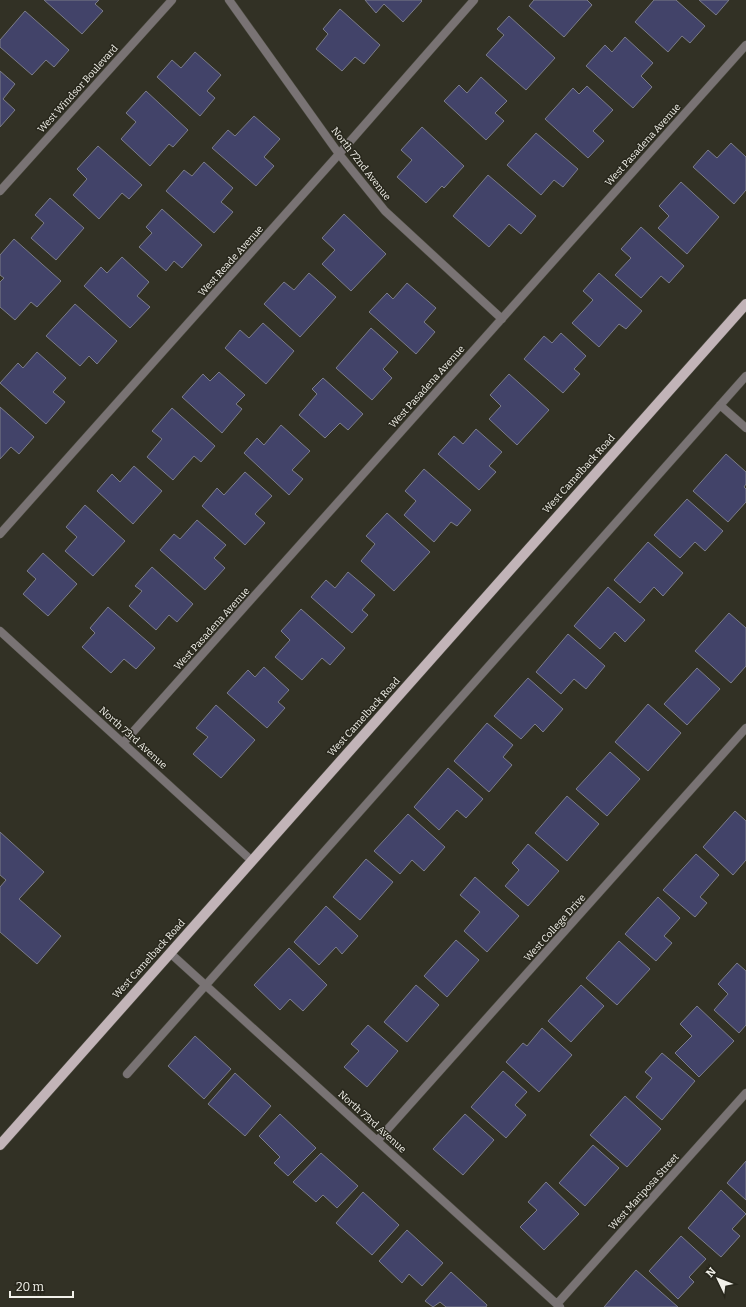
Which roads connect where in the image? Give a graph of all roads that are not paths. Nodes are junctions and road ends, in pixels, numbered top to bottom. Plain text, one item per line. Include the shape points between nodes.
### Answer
1 (172, 0) edge
2 (229, 0) edge
3 (474, 0) edge
4 (746, 45) edge
5 (339, 154) junction
6 (0, 191) edge
7 (746, 304) edge
8 (502, 319) junction
9 (746, 376) edge
10 (720, 405) junction
11 (746, 428) edge
12 (0, 534) edge
13 (0, 631) edge
14 (746, 728) edge
15 (124, 742) junction
16 (252, 861) junction
17 (170, 952) junction
18 (206, 984) junction
19 (127, 1074) dead end
20 (746, 1093) edge
21 (378, 1140) junction
22 (0, 1145) edge
23 (559, 1305) edge

1 - 6 street, West Windsor Boulevard
2 - 5 street, North 72nd Avenue
3 - 5 street, West Reade Avenue
4 - 8 street, West Pasadena Avenue
5 - 8 street, North 72nd Avenue via 386,211
5 - 12 street, West Reade Avenue
7 - 16 main road, West Camelback Road
8 - 15 street, West Pasadena Avenue
9 - 10 street
10 - 11 street
10 - 18 street
13 - 15 street, North 73rd Avenue
14 - 21 street, West College Drive
15 - 16 street, North 73rd Avenue
16 - 17 main road, West Camelback Road
17 - 18 street, North 73rd Avenue
17 - 22 main road, West Camelback Road
18 - 19 street
18 - 21 street, North 73rd Avenue
20 - 23 street, West Mariposa Street
21 - 23 street, North 73rd Avenue

